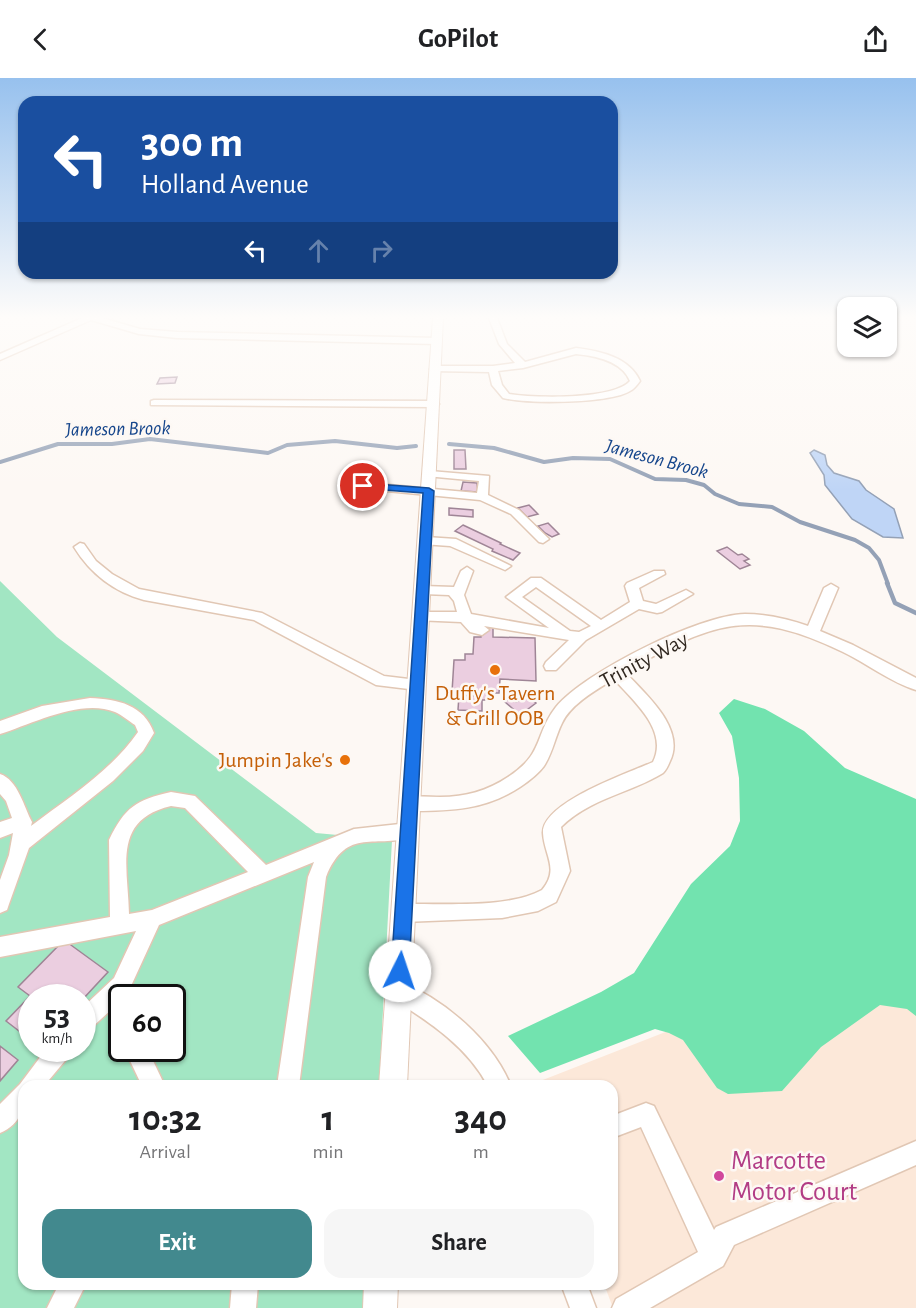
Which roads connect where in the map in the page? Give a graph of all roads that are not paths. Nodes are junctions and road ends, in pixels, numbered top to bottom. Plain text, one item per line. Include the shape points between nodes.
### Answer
1 (435, 375) edge
2 (496, 375) edge
3 (633, 375) edge
4 (154, 403) dead end
5 (434, 404) junction
6 (429, 482) junction
7 (345, 484) dead end
8 (482, 497) junction
9 (543, 539) dead end
10 (426, 541) junction
11 (80, 547) dead end
12 (505, 566) dead end
13 (467, 571) dead end
14 (659, 574) dead end
15 (831, 588) dead end
16 (423, 590) junction
17 (455, 592) junction
18 (686, 594) dead end
19 (637, 604) junction
20 (420, 617) junction
21 (465, 617) junction
22 (601, 627) junction
23 (515, 628) junction
24 (812, 632) junction
25 (574, 635) junction
26 (551, 666) dead end
27 (616, 672) junction
28 (417, 685) junction
29 (916, 685) edge
30 (0, 728) edge
31 (0, 781) edge
32 (410, 804) junction
33 (23, 822) junction
34 (0, 830) edge
35 (409, 831) junction
36 (22, 843) junction
37 (338, 844) junction
38 (263, 874) junction
39 (0, 904) edge
40 (404, 913) junction
41 (152, 919) junction
42 (120, 925) junction
43 (0, 947) edge
44 (121, 984) edge
45 (399, 990) junction
46 (108, 998) edge
47 (96, 1009) edge
48 (50, 1062) edge
49 (142, 1062) edge
50 (35, 1080) edge
51 (151, 1080) edge
52 (289, 1080) edge
53 (393, 1080) edge
54 (496, 1080) edge
55 (18, 1100) edge
56 (0, 1122) edge
57 (618, 1125) edge
58 (916, 1153) edge
59 (714, 1257) junction
60 (70, 1290) edge
61 (244, 1290) edge
62 (381, 1290) edge
63 (576, 1290) edge
64 (60, 1308) edge
65 (243, 1308) edge
66 (380, 1308) edge
67 (583, 1308) edge
68 (625, 1308) edge

1 - 5 main road
2 - 3 street via 500,392 519,399 609,395 626,390 635,381
4 - 5 street
5 - 6 main road
6 - 7 street
6 - 8 street
6 - 8 street via 485,478
6 - 10 main road
8 - 9 street via 515,512
10 - 12 street via 453,542
10 - 16 main road
11 - 28 street via 97,568 128,590 257,616 381,681
13 - 17 street
14 - 19 street via 632,586
15 - 24 street
16 - 17 street
16 - 20 main road
17 - 21 street via 462,599
18 - 19 street via 657,609
19 - 22 street
20 - 21 street
20 - 28 main road
21 - 23 street
21 - 23 street via 470,627
22 - 25 street
22 - 25 street via 536,581 513,597
23 - 25 street
24 - 27 street, Trinity Way via 762,620 721,622 661,647
24 - 29 street, Trinity Way via 862,653
25 - 26 street
27 - 32 street, Trinity Way via 566,706 552,724 532,769 496,794 466,804
27 - 40 street via 660,725 667,745 664,759 659,767 556,820 553,837 561,870 549,896 515,908
28 - 32 main road
30 - 36 street via 19,719 86,703 117,707 142,721 146,733 139,747 111,772
31 - 33 street via 15,797
32 - 35 main road
33 - 34 street
33 - 36 street
35 - 37 street via 371,834
35 - 40 main road
36 - 39 street
37 - 38 street
37 - 52 street via 326,857 317,877
38 - 41 street
38 - 42 street via 189,801 171,799 149,804 134,814 118,840
40 - 45 main road
41 - 42 street
41 - 44 street
42 - 43 street
45 - 53 main road
45 - 54 street via 441,1016 479,1050
46 - 47 street
48 - 50 street
49 - 51 street
55 - 56 street
57 - 59 street via 646,1114
58 - 59 street via 725,1236
59 - 68 street
60 - 64 street
61 - 65 street
62 - 66 main road
63 - 67 street

